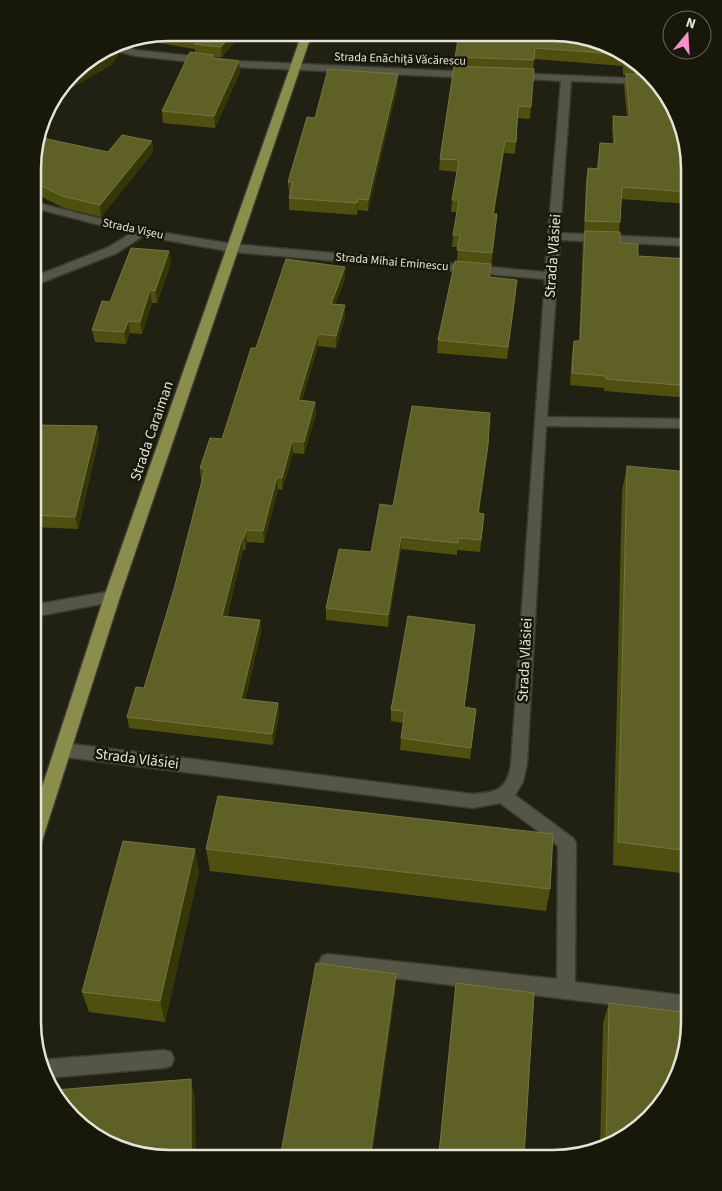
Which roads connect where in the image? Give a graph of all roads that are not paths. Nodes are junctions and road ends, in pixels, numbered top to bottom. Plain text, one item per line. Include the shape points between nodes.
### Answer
1 (304, 41) edge
2 (123, 50) edge
3 (294, 67) junction
4 (478, 75) edge
5 (498, 76) edge
6 (566, 78) junction
7 (645, 81) edge
8 (41, 207) edge
9 (141, 232) junction
10 (554, 236) junction
11 (681, 242) edge
12 (233, 248) junction
13 (552, 276) junction
14 (41, 279) edge
15 (540, 421) junction
16 (681, 424) edge
17 (112, 596) junction
18 (41, 609) edge
19 (64, 750) junction
20 (502, 795) junction
21 (41, 818) edge
22 (328, 962) dead end
23 (566, 989) junction
24 (680, 1004) edge
25 (164, 1059) dead end
26 (50, 1068) edge

1 - 3 main road, Strada Caraiman
2 - 3 street, Strada Enăchiță Văcărescu via 181,59
3 - 4 street, Strada Enăchiță Văcărescu
3 - 12 main road, Strada Caraiman
5 - 6 street
6 - 7 street
6 - 10 street, Strada Vlăsiei
8 - 9 street, Strada Vișeu
9 - 12 street, Strada Vișeu
9 - 14 street via 113,250
10 - 11 street
10 - 13 street, Strada Vlăsiei
12 - 13 street, Strada Mihai Eminescu
12 - 17 main road, Strada Caraiman
13 - 15 street, Strada Vlăsiei
15 - 16 street
15 - 20 street, Strada Vlăsiei via 519,764 514,785
17 - 18 street
17 - 19 main road, Strada Caraiman
19 - 20 street, Strada Vlăsiei via 473,801
19 - 21 main road, Strada Caraiman
20 - 23 street via 567,843
22 - 23 street
23 - 24 street
25 - 26 street

